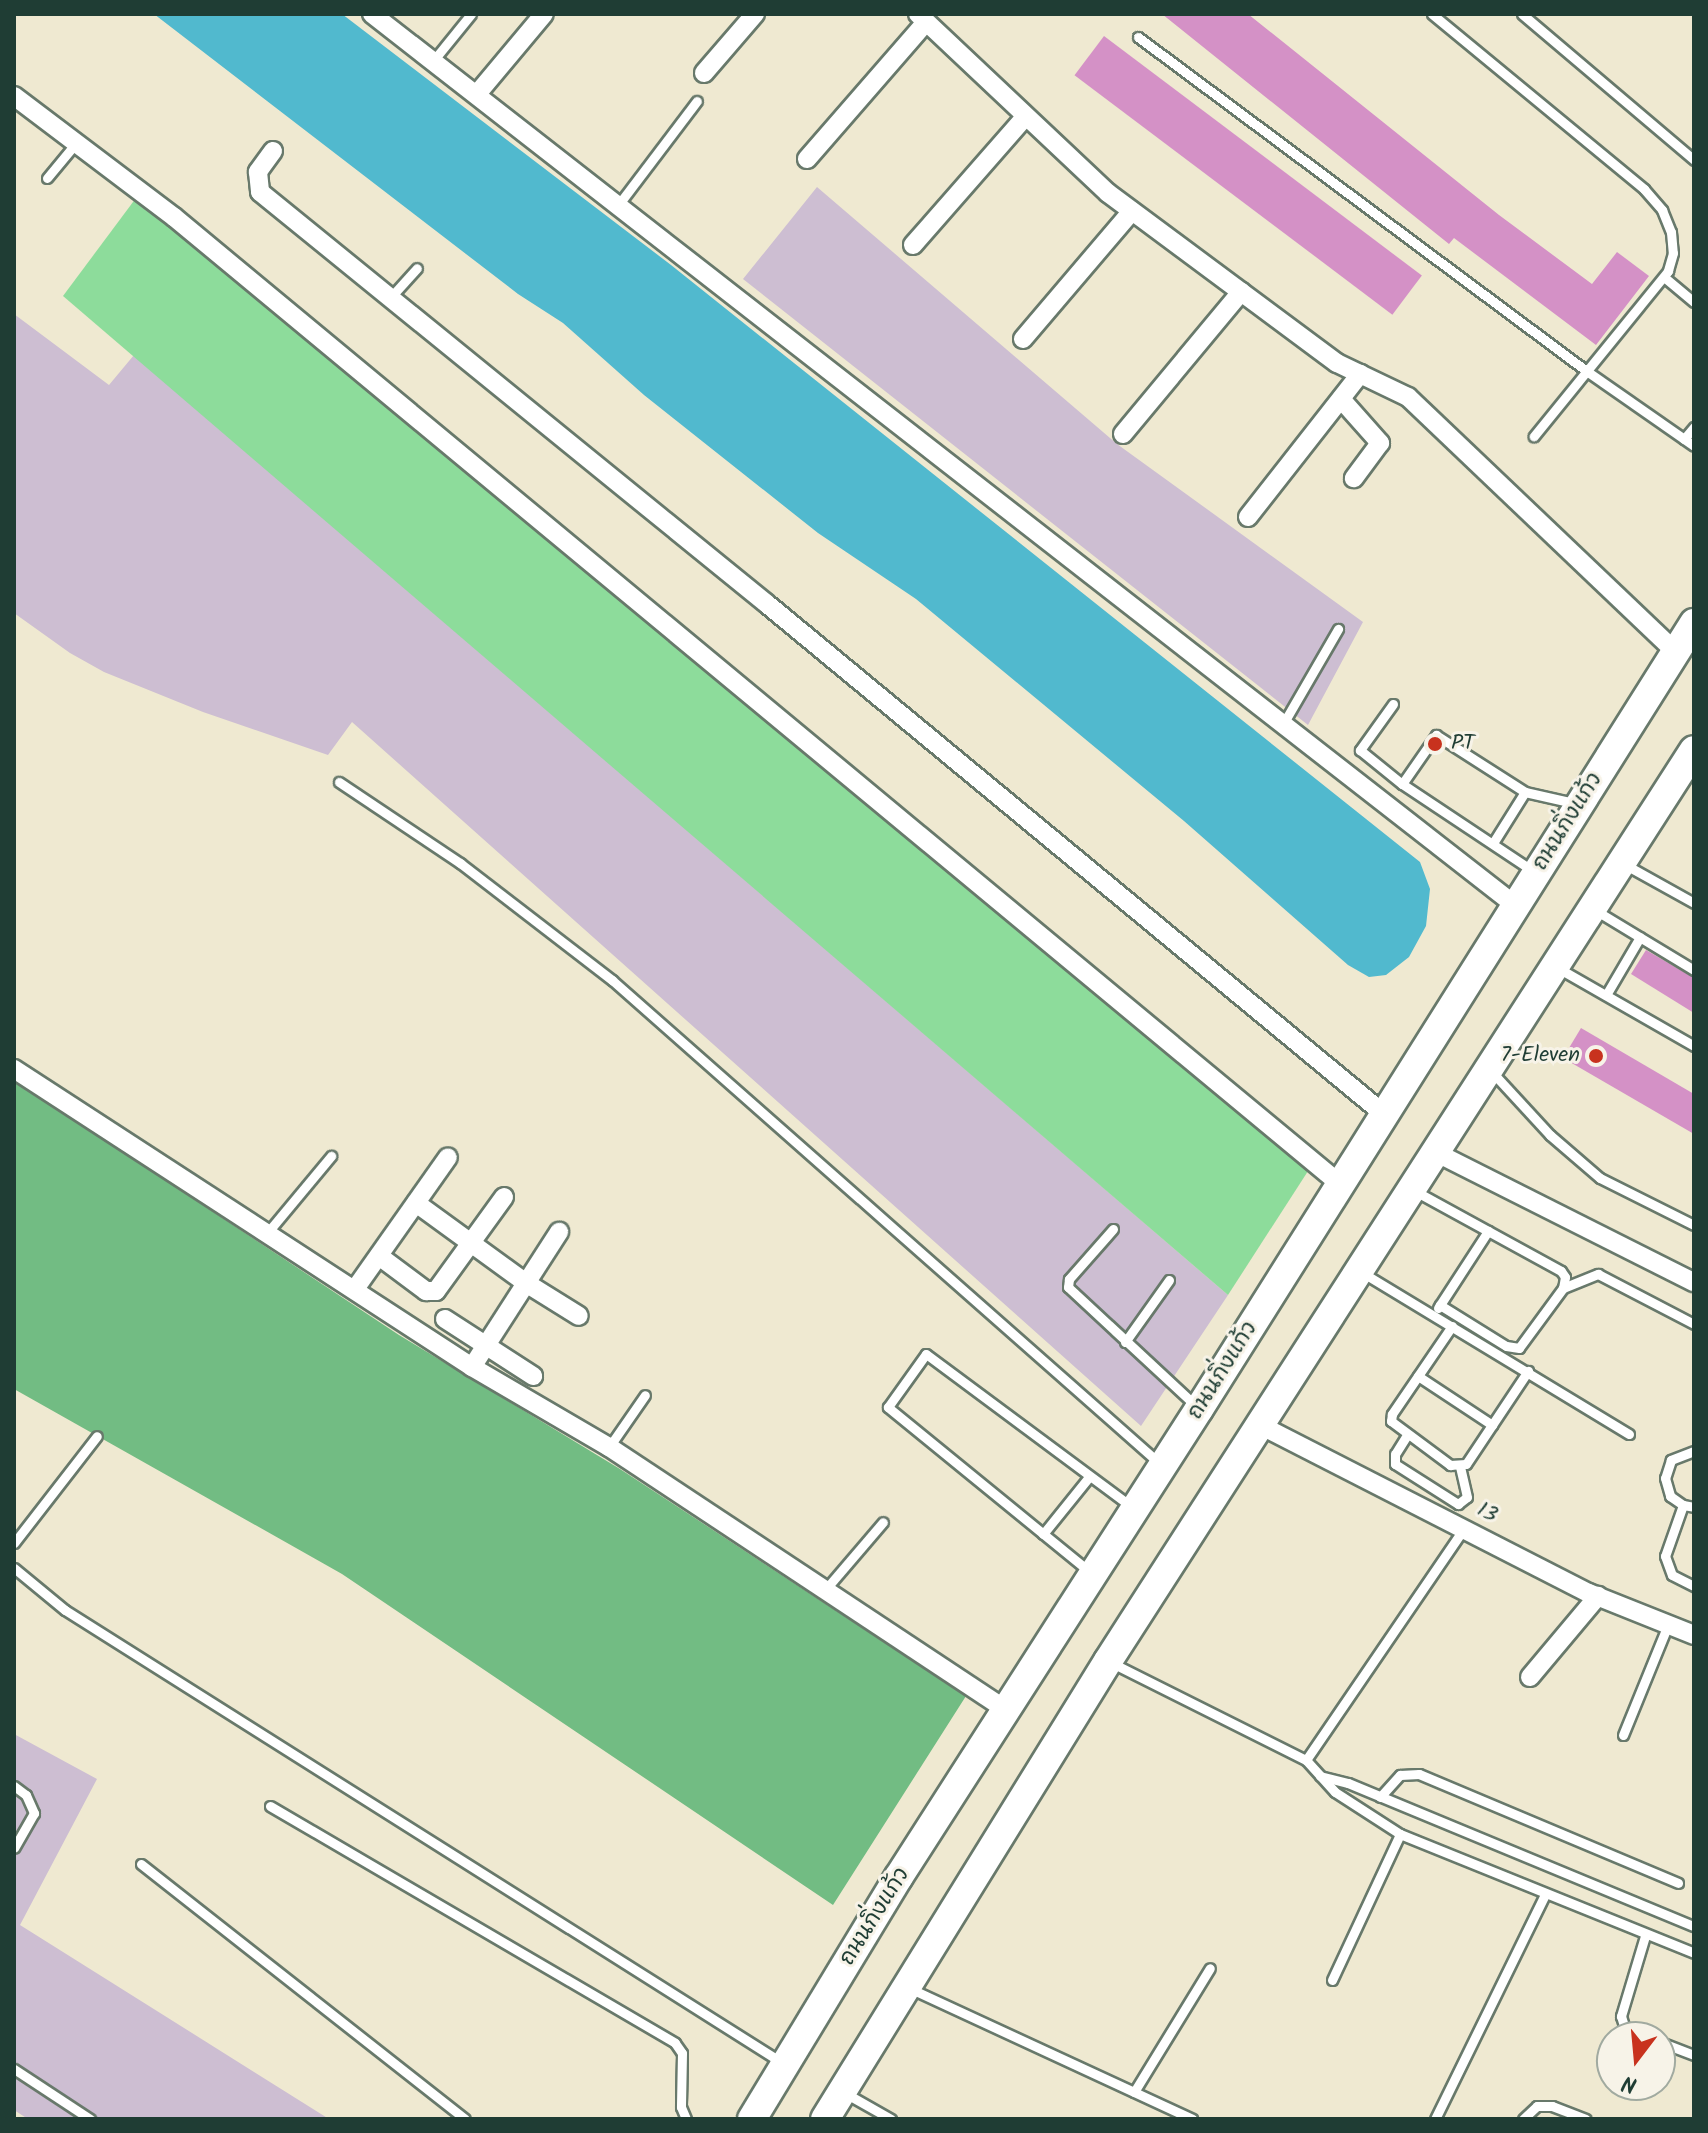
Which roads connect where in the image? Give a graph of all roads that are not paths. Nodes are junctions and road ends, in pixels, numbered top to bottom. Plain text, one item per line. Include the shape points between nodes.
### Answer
1 (372, 14) edge
2 (471, 14) edge
3 (544, 14) edge
4 (755, 14) edge
5 (1432, 14) edge
6 (1522, 14) edge
7 (922, 18) edge
8 (1138, 37) dead end
9 (433, 61) junction
10 (704, 73) dead end
11 (477, 94) junction
12 (14, 96) edge
13 (697, 101) dead end
14 (1026, 116) junction
15 (76, 143) junction
16 (273, 151) dead end
17 (807, 159) dead end
18 (1694, 160) edge
19 (47, 178) dead end
20 (619, 204) junction
21 (1132, 211) junction
22 (913, 245) dead end
23 (417, 268) dead end
24 (1664, 277) junction
25 (1241, 292) junction
26 (390, 298) junction
27 (1694, 302) edge
28 (1023, 339) dead end
29 (1588, 372) junction
30 (1360, 374) junction
31 (1341, 399) junction
32 (1694, 427) edge
33 (1123, 434) dead end
34 (1534, 436) dead end
35 (1684, 439) junction
36 (1694, 446) edge
37 (1354, 478) dead end
38 (1248, 517) dead end
39 (1694, 623) edge
40 (1338, 629) dead end
41 (1676, 652) junction
42 (1393, 704) dead end
43 (1283, 724) junction
44 (1694, 750) edge
45 (339, 782) dead end
46 (1402, 784) junction
47 (1525, 792) junction
48 (1579, 804) junction
49 (1493, 843) junction
50 (1621, 862) junction
51 (1536, 873) junction
52 (1694, 903) edge
53 (1516, 906) junction
54 (1593, 908) junction
55 (1640, 937) junction
56 (1555, 966) junction
57 (1694, 970) edge
58 (1606, 995) junction
59 (1694, 1046) edge
60 (14, 1069) edge
61 (1490, 1069) junction
62 (1384, 1114) junction
63 (1437, 1153) junction
64 (331, 1156) dead end
65 (448, 1157) dead end
66 (1341, 1185) junction
67 (1412, 1189) junction
68 (504, 1197) dead end
69 (416, 1203) junction
70 (1694, 1225) edge
71 (1113, 1229) dead end
72 (1488, 1231) junction
73 (268, 1232) junction
74 (559, 1232) dead end
75 (471, 1244) junction
76 (379, 1256) junction
77 (1360, 1272) junction
78 (1169, 1280) dead end
79 (1694, 1282) edge
80 (526, 1283) junction
81 (1563, 1288) junction
82 (355, 1289) junction
83 (1440, 1305) junction
84 (1433, 1314) junction
85 (579, 1316) dead end
86 (445, 1319) dead end
87 (1694, 1324) edge
88 (1452, 1326) junction
89 (1125, 1342) junction
90 (486, 1345) junction
91 (472, 1367) junction
92 (1528, 1371) junction
93 (533, 1376) dead end
94 (1418, 1376) junction
95 (645, 1395) dead end
96 (1199, 1409) junction
97 (1492, 1425) junction
98 (1262, 1426) junction
99 (1629, 1434) dead end
100 (1407, 1435) junction
101 (97, 1436) dead end
102 (609, 1447) junction
103 (1694, 1451) edge
104 (1161, 1465) junction
105 (1460, 1467) junction
106 (1089, 1477) junction
107 (1683, 1505) junction
108 (1694, 1507) edge
109 (1134, 1509) junction
110 (883, 1522) dead end
111 (1464, 1528) junction
112 (1043, 1534) junction
113 (14, 1543) edge
114 (14, 1568) edge
115 (1093, 1574) junction
116 (1694, 1586) edge
117 (825, 1590) junction
118 (1598, 1596) junction
119 (1668, 1625) junction
120 (1694, 1635) edge
121 (1108, 1661) junction
122 (1530, 1677) dead end
123 (1007, 1710) junction
124 (1623, 1735) dead end
125 (1306, 1760) junction
126 (1320, 1776) junction
127 (14, 1786) edge
128 (1380, 1797) junction
129 (270, 1806) dead end
130 (1400, 1834) junction
131 (14, 1848) edge
132 (141, 1864) dead end
133 (1678, 1883) dead end
134 (1545, 1894) junction
135 (1694, 1926) edge
136 (1645, 1936) junction
137 (1694, 1953) edge
138 (1210, 1968) dead end
139 (1332, 1980) dead end
140 (908, 1987) junction
141 (1623, 2021) edge
142 (785, 2065) junction
143 (14, 2069) edge
144 (842, 2091) junction
145 (1134, 2092) junction
146 (90, 2119) edge
147 (465, 2119) edge
148 (686, 2119) edge
149 (752, 2119) edge
150 (825, 2119) edge
151 (891, 2119) edge
152 (1192, 2119) edge
153 (1435, 2119) edge
154 (1523, 2119) edge
155 (1586, 2119) edge

1 - 9 street
2 - 9 lane
3 - 11 street
4 - 10 street
5 - 24 lane via 1644,189 1662,210 1671,232 1673,253
6 - 18 lane
7 - 14 street
7 - 17 street
8 - 29 lane
9 - 11 street
11 - 20 street
12 - 15 street
13 - 20 lane
14 - 21 street
14 - 22 street
15 - 19 lane
15 - 66 street via 174,217 585,555
16 - 26 street via 258,172 260,192
20 - 43 street
21 - 25 street
21 - 28 street
23 - 26 lane
24 - 27 lane
24 - 29 lane
25 - 30 street
25 - 33 street
26 - 62 street
29 - 34 lane
29 - 35 lane
30 - 31 street
30 - 41 street via 1408,397
31 - 37 street via 1380,443
31 - 38 street
32 - 35 lane
35 - 36 lane
39 - 41 main road, ถนนกิ่งแก้ว
40 - 43 lane
41 - 48 main road, ถนนกิ่งแก้ว
42 - 46 lane via 1360,750
43 - 53 street
44 - 50 main road
45 - 104 lane via 460,863 612,980
46 - 47 lane via 1436,735
46 - 49 lane
47 - 48 lane
47 - 49 lane
48 - 51 main road, ถนนกิ่งแก้ว
49 - 51 lane
50 - 52 lane
50 - 54 main road
51 - 53 main road, ถนนกิ่งแก้ว
53 - 62 main road, ถนนกิ่งแก้ว
54 - 55 lane
54 - 56 main road
55 - 57 lane
55 - 58 lane
56 - 58 lane
56 - 61 main road
58 - 59 lane
60 - 73 street
61 - 63 main road
61 - 70 lane via 1550,1135 1600,1178
62 - 66 main road, ถนนกิ่งแก้ว
63 - 67 main road
63 - 79 street
64 - 73 lane
65 - 69 street
66 - 96 main road, ถนนกิ่งแก้ว
67 - 72 lane
67 - 77 main road
68 - 75 street
69 - 75 street
69 - 76 street
71 - 89 lane via 1069,1279 1068,1287
72 - 81 lane via 1561,1271
72 - 83 lane
73 - 82 street
74 - 80 street
75 - 76 street via 431,1293
75 - 80 street
76 - 82 street
77 - 84 lane
77 - 98 main road
78 - 89 lane
80 - 85 street
80 - 90 street
81 - 83 lane via 1519,1348 1506,1346
81 - 87 lane via 1598,1274
82 - 91 street
83 - 84 lane
84 - 88 lane
86 - 90 street
88 - 92 lane
88 - 94 lane
89 - 96 lane
90 - 91 street
90 - 93 street
91 - 102 street
92 - 97 lane
92 - 99 lane
94 - 97 lane
94 - 100 lane via 1392,1414 1391,1421
95 - 102 lane
96 - 104 main road, ถนนกิ่งแก้ว
97 - 105 lane
98 - 111 street, 13
98 - 121 main road
100 - 105 lane
100 - 105 lane via 1395,1464 1458,1504 1467,1497
101 - 113 lane
102 - 117 street
103 - 107 lane via 1671,1460 1665,1478 1670,1496
104 - 109 main road, ถนนกิ่งแก้ว
106 - 109 lane
106 - 112 lane
106 - 112 lane via 926,1354 888,1407
107 - 108 lane
107 - 116 lane via 1665,1556 1672,1575
109 - 115 main road, ถนนกิ่งแก้ว
110 - 117 lane
111 - 118 street, 13
111 - 125 lane
112 - 115 lane
114 - 142 lane via 65,1610
115 - 123 main road, ถนนกิ่งแก้ว
117 - 123 street
118 - 119 street, 13
118 - 122 street
119 - 120 street, 13
119 - 124 lane
121 - 125 lane
121 - 140 main road
123 - 142 main road, ถนนกิ่งแก้ว
125 - 126 lane
126 - 128 lane
126 - 130 lane via 1335,1792
127 - 131 lane via 26,1795 34,1813
128 - 133 lane via 1400,1775 1419,1774
128 - 135 lane
129 - 148 lane via 675,2043 682,2053 681,2107
130 - 134 lane
130 - 139 lane
132 - 147 lane
134 - 136 lane
134 - 153 lane
136 - 137 lane
136 - 141 lane
138 - 145 lane
140 - 144 main road
140 - 145 lane
142 - 149 main road, ถนนกิ่งแก้ว
143 - 146 lane
144 - 150 main road
144 - 151 lane
145 - 152 lane
154 - 155 lane via 1537,2106

